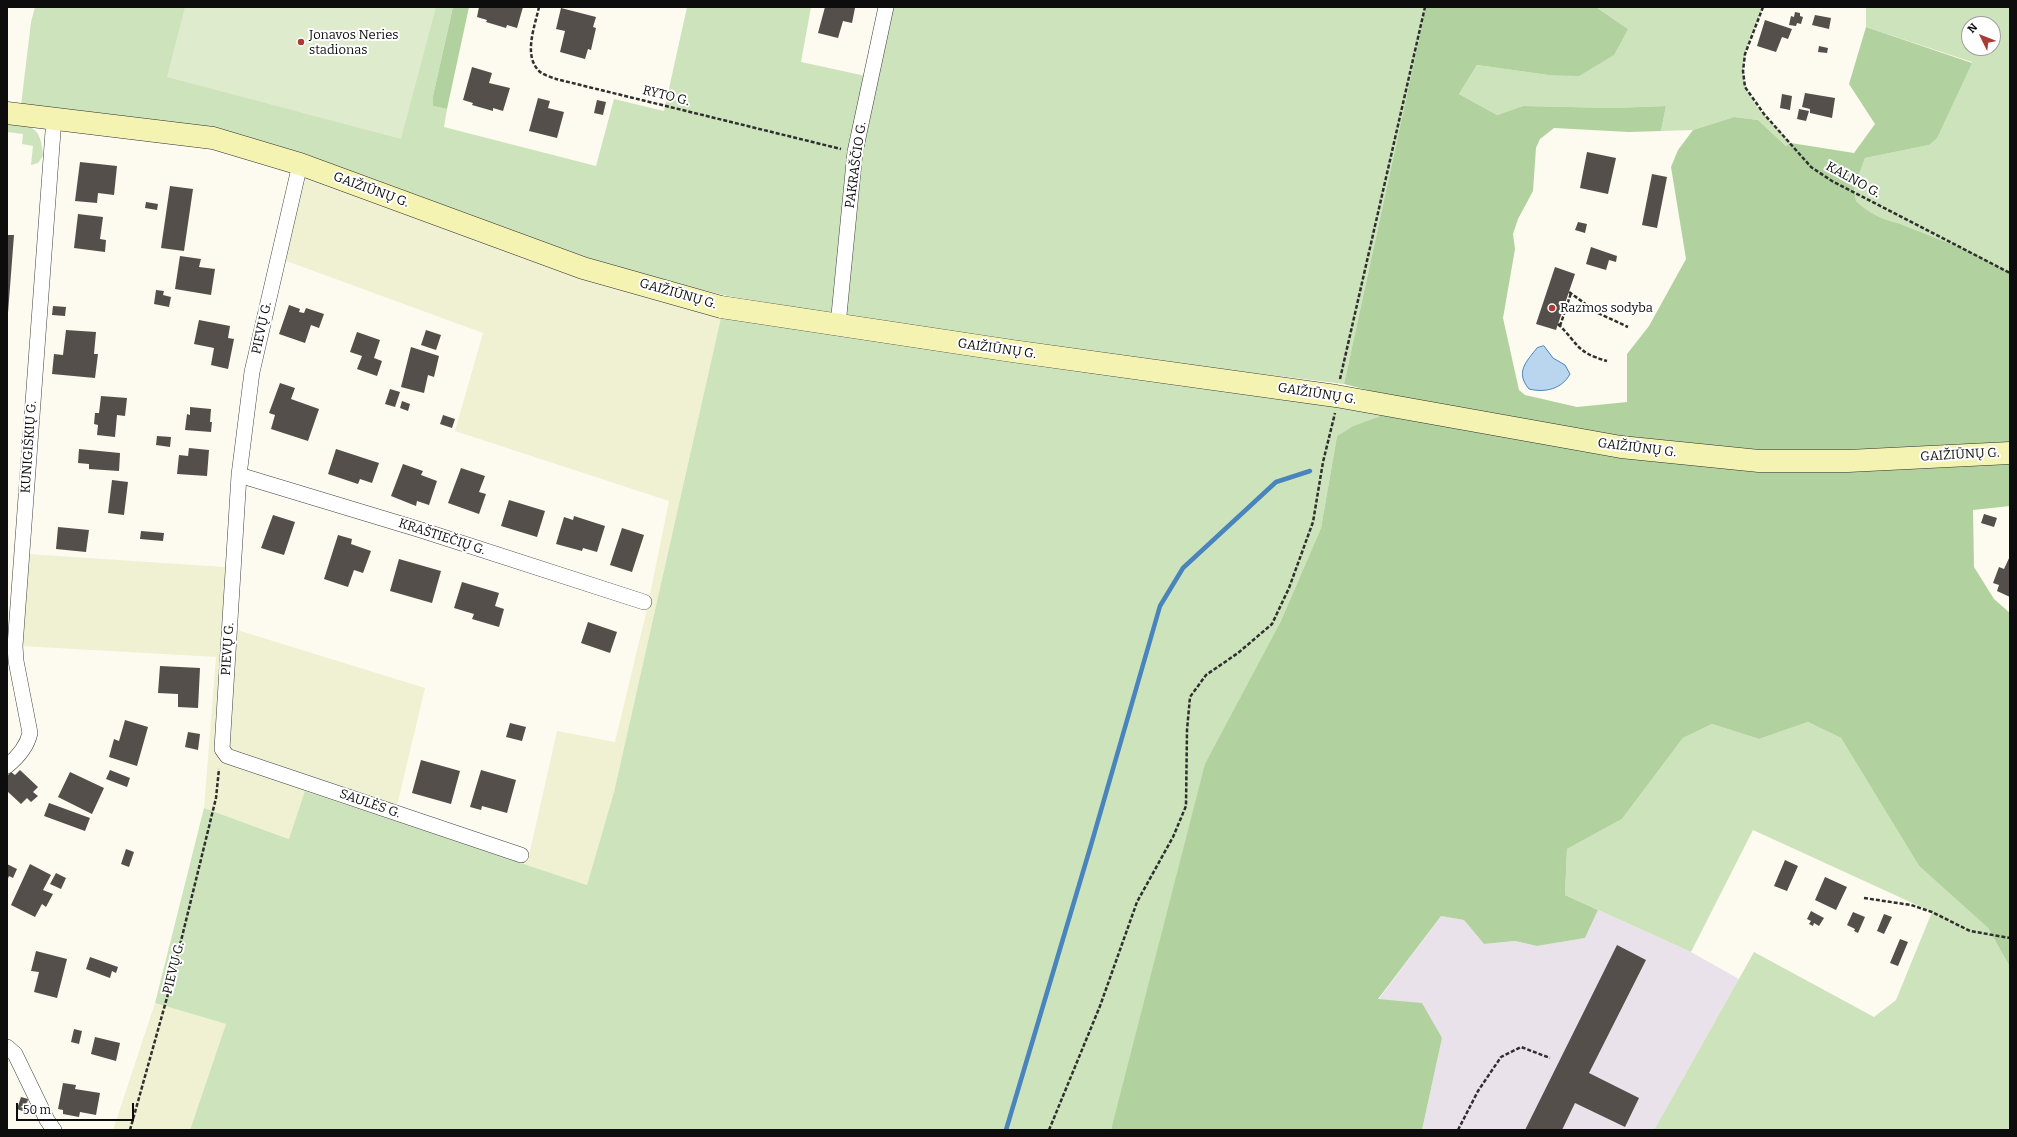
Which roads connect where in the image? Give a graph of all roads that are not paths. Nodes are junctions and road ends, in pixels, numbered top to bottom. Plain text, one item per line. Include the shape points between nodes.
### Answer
1 (886, 7) edge
2 (7, 113) edge
3 (54, 118) junction
4 (300, 164) junction
5 (838, 325) junction
6 (2010, 453) edge
7 (239, 474) junction
8 (644, 602) dead end
9 (222, 749) joint
10 (7, 766) edge
11 (521, 855) dead end
12 (7, 1047) edge
13 (54, 1130) edge

1 - 5 street, PAKRAŠČIO G. via 855,152
2 - 3 main road, GAIŽIŪNŲ G.
3 - 4 main road, GAIŽIŪNŲ G. via 213,138
3 - 10 street, KUNIGIŠKIŲ G. via 15,646 30,733 23,750
4 - 5 main road, GAIŽIŪNŲ G. via 583,268 722,307
4 - 7 street, PIEVŲ G. via 252,372
5 - 6 main road, GAIŽIŪNŲ G. via 1012,352 1336,396 1621,447 1760,461 1848,461
7 - 8 street, KRAŠTIEČIŲ G.
7 - 9 street, PIEVŲ G.
9 - 11 street, SAULĖS G. via 228,756
12 - 13 street via 15,1054

